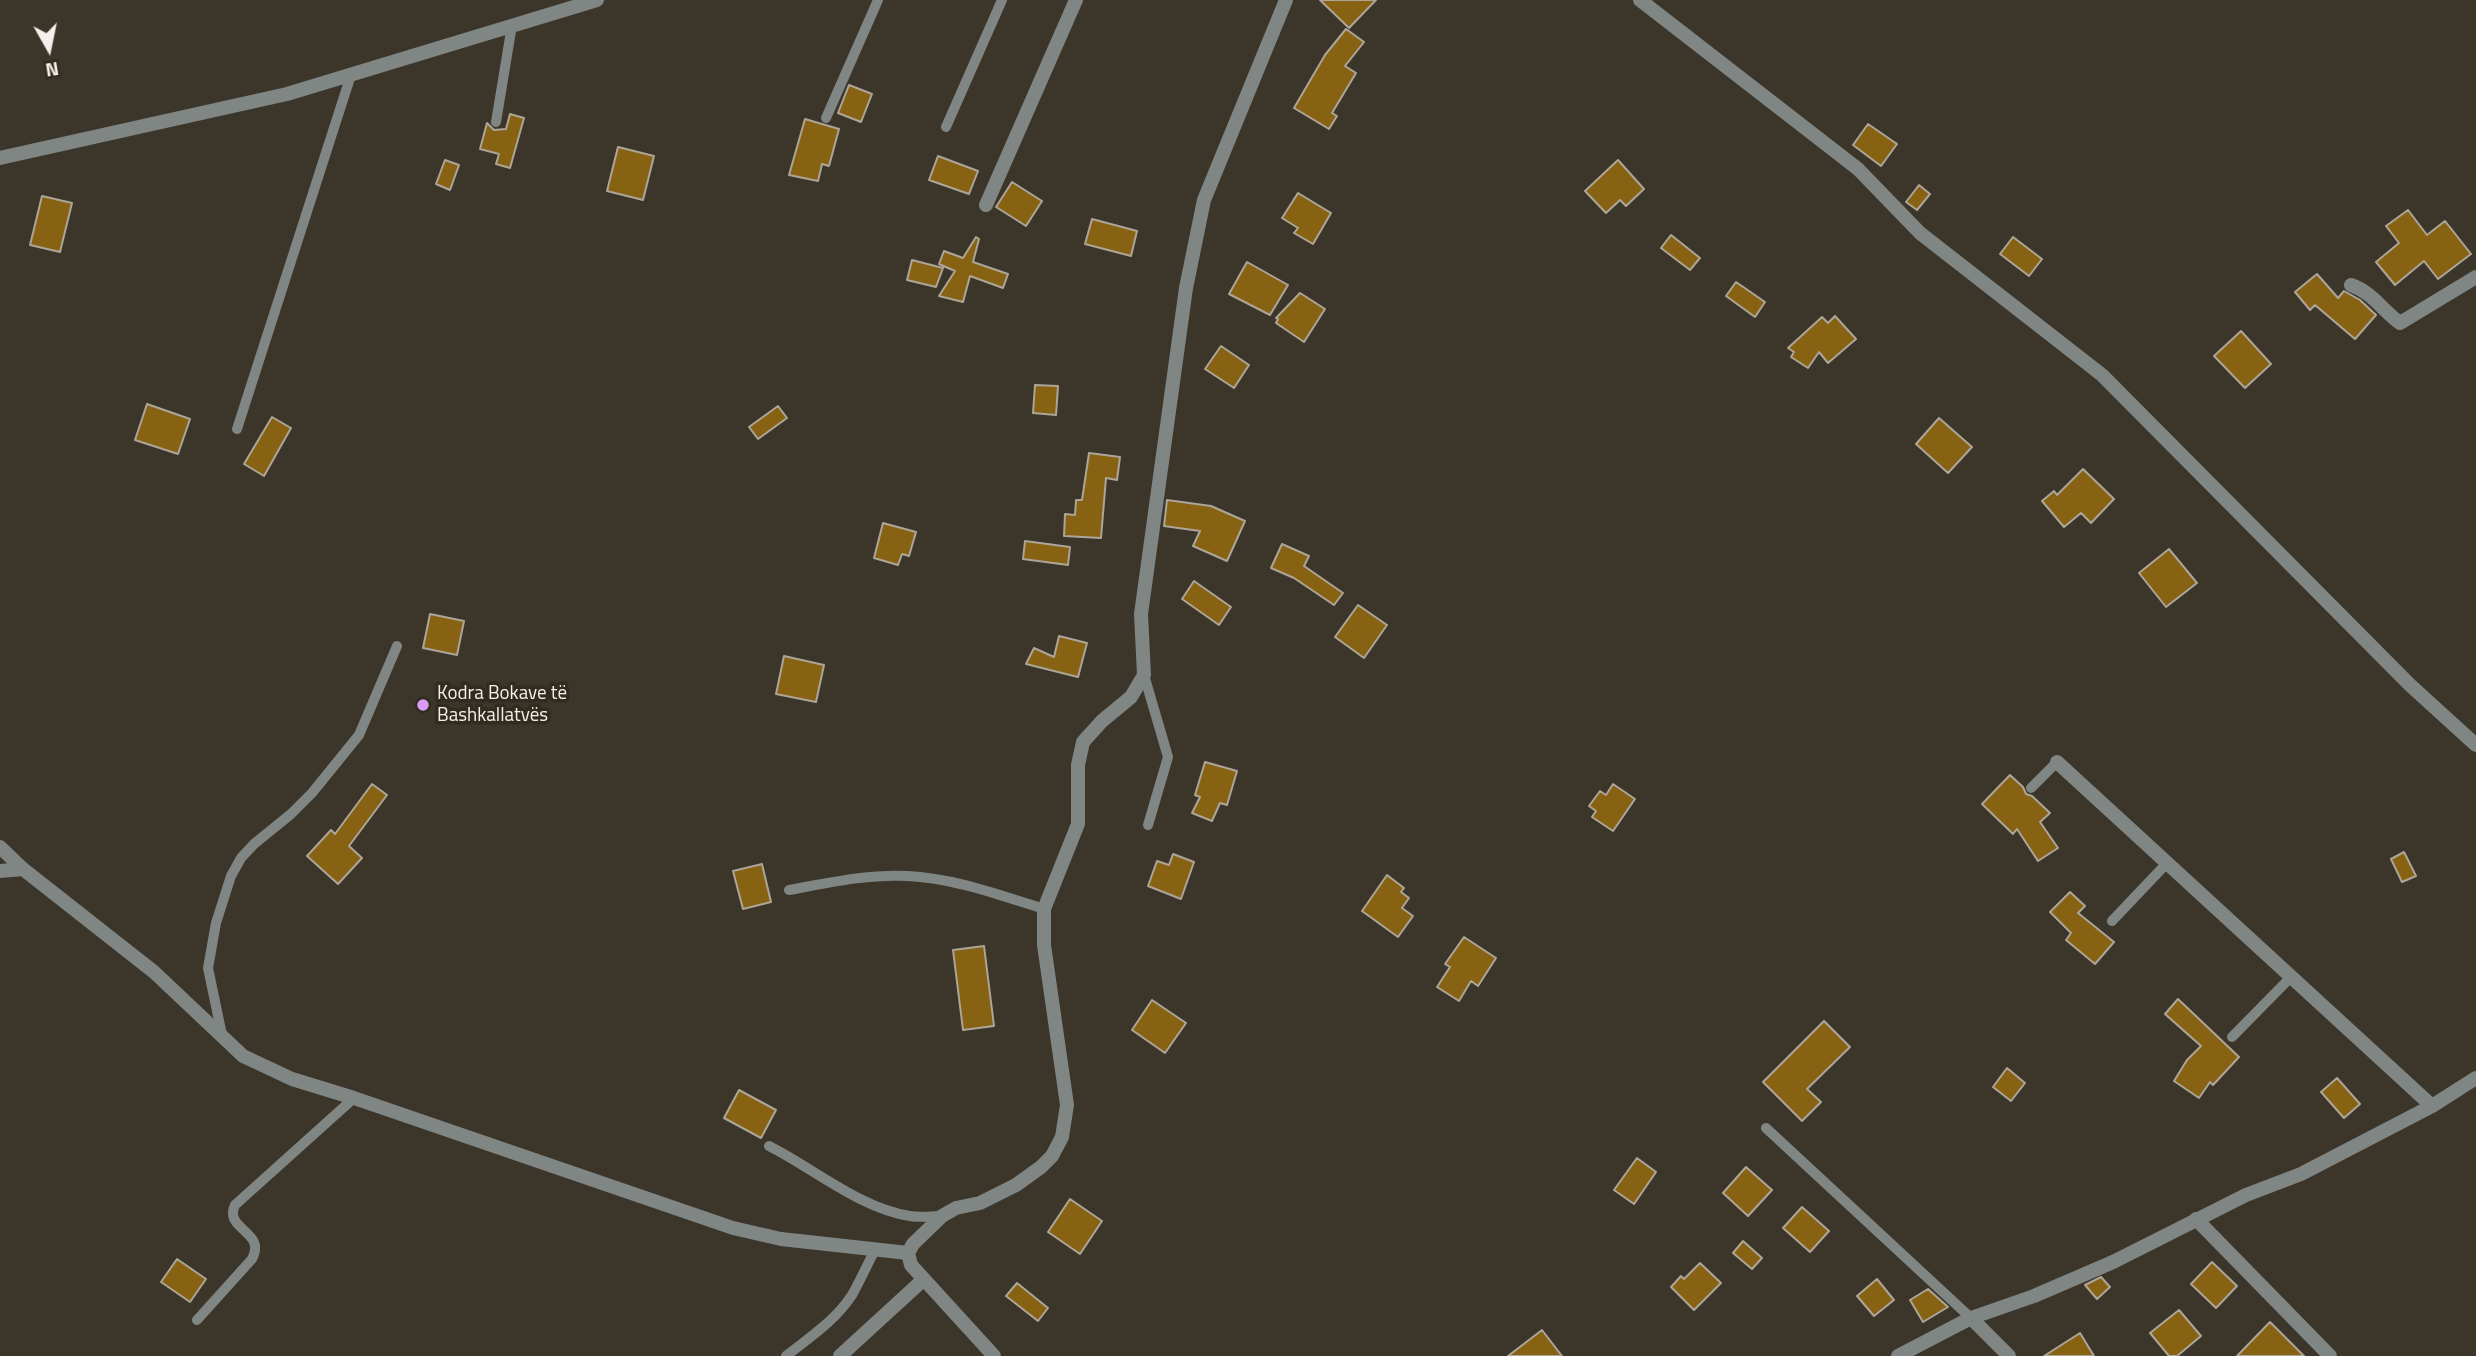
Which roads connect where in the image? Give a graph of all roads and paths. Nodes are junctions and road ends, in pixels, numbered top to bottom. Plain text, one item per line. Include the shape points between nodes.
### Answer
1 (597, 0) edge
2 (878, 0) edge
3 (1002, 0) edge
4 (1076, 0) edge
5 (1286, 0) edge
6 (1640, 0) edge
7 (512, 24) junction
8 (351, 75) junction
9 (826, 118) dead end
10 (496, 122) dead end
11 (946, 127) dead end
12 (0, 158) edge
13 (986, 205) dead end
14 (2476, 277) edge
15 (2351, 285) dead end
16 (237, 429) dead end
17 (397, 646) dead end
18 (1144, 675) junction
19 (2476, 744) edge
20 (2057, 762) joint
21 (2031, 788) dead end
22 (1149, 825) dead end
23 (0, 847) edge
24 (2168, 862) junction
25 (23, 869) junction
26 (0, 871) edge
27 (789, 890) dead end
28 (1044, 909) junction
29 (2112, 921) dead end
30 (2292, 976) junction
31 (2232, 1037) dead end
32 (222, 1038) junction
33 (2476, 1078) edge
34 (354, 1098) junction
35 (2432, 1106) junction
36 (1766, 1128) dead end
37 (769, 1146) dead end
38 (942, 1216) junction
39 (2196, 1219) junction
40 (875, 1250) junction
41 (908, 1253) junction
42 (925, 1279) junction
43 (1971, 1318) junction
44 (197, 1320) dead end
45 (786, 1356) edge
46 (840, 1356) edge
47 (994, 1356) edge
48 (1898, 1356) edge
49 (2008, 1356) edge
50 (2330, 1356) edge

1 - 7 street
2 - 9 lane
3 - 11 lane
4 - 13 street
5 - 18 street via 1204,200 1186,288 1141,614
6 - 19 street via 1858,169 1920,233 2102,375 2410,685
7 - 8 street
7 - 10 lane
8 - 12 street via 287,94
8 - 16 lane
14 - 15 street via 2400,323 2362,289
17 - 32 lane via 359,735 305,800 254,844 230,876 208,968
18 - 22 lane via 1168,757
18 - 28 street via 1130,697 1083,742 1078,824
20 - 21 lane
20 - 24 street
23 - 25 street
24 - 29 lane
24 - 30 street
25 - 26 street
25 - 32 street via 154,972
27 - 28 lane via 857,877 907,876 956,882
28 - 38 street via 1044,945 1067,1105 1062,1137 1052,1156 1016,1185
30 - 31 lane
30 - 35 street
32 - 34 street via 243,1056 292,1079
33 - 35 street
34 - 40 street via 733,1228 781,1239
34 - 44 lane via 235,1205 235,1222 252,1238 255,1252
35 - 39 street via 2301,1174
36 - 43 lane
37 - 38 lane via 882,1208 910,1216
38 - 41 street
39 - 43 street via 2113,1262
39 - 50 street
40 - 41 street
40 - 45 lane via 839,1311
41 - 42 street via 911,1265
42 - 46 street
42 - 47 street
43 - 48 street
43 - 49 street

